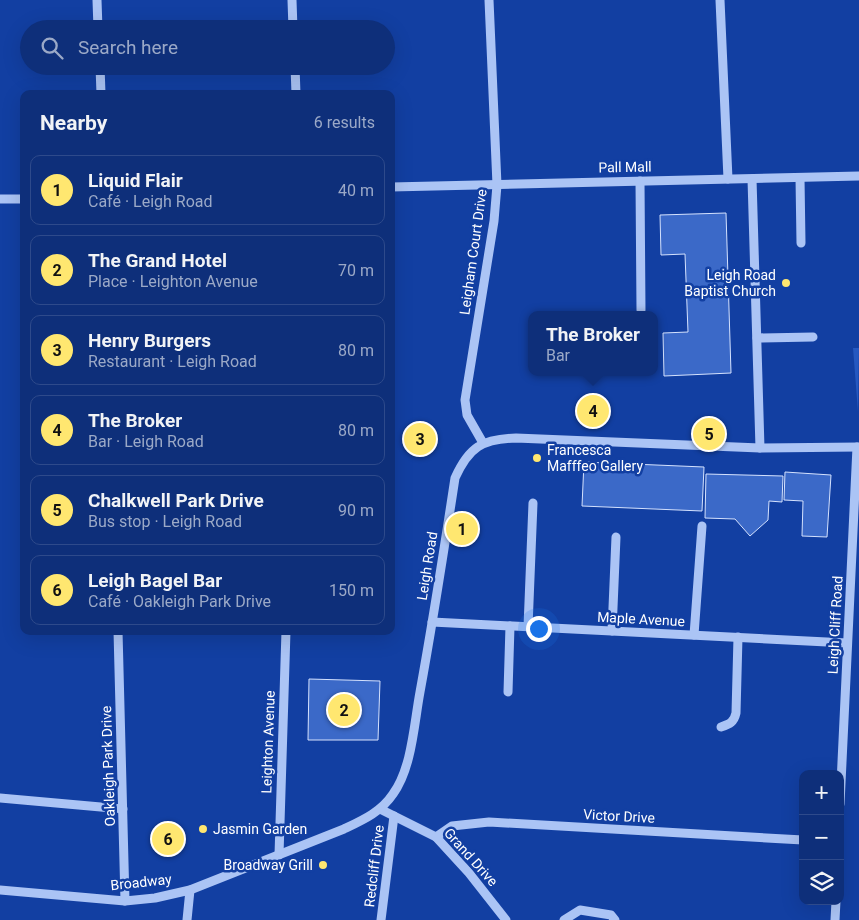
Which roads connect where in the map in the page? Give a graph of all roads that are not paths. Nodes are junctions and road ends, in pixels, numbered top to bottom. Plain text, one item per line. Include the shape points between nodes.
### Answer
1 (97, 0) edge
2 (292, 0) edge
3 (489, 0) edge
4 (720, 0) edge
5 (98, 20) edge
6 (293, 20) edge
7 (100, 75) edge
8 (295, 75) edge
9 (101, 90) edge
10 (296, 90) edge
11 (859, 176) edge
12 (800, 178) junction
13 (728, 179) junction
14 (752, 179) junction
15 (640, 181) junction
16 (497, 184) junction
17 (395, 187) edge
18 (0, 199) edge
19 (20, 199) edge
20 (801, 243) dead end
21 (641, 310) dead end
22 (813, 337) dead end
23 (757, 338) junction
24 (482, 443) junction
25 (858, 447) edge
26 (760, 448) junction
27 (857, 502) edge
28 (533, 503) dead end
29 (702, 526) dead end
30 (616, 537) dead end
31 (432, 622) junction
32 (510, 626) junction
33 (528, 627) junction
34 (612, 631) junction
35 (118, 635) edge
36 (286, 635) edge
37 (694, 635) junction
38 (738, 637) junction
39 (847, 643) junction
40 (508, 692) dead end
41 (721, 727) dead end
42 (841, 770) edge
43 (0, 798) edge
44 (123, 809) junction
45 (380, 809) junction
46 (394, 816) junction
47 (436, 837) junction
48 (799, 840) edge
49 (279, 855) junction
50 (0, 890) edge
51 (190, 890) junction
52 (125, 901) junction
53 (836, 905) edge
54 (187, 920) edge
55 (381, 920) edge
56 (506, 920) edge
57 (564, 920) edge
58 (615, 920) edge
59 (835, 920) edge

1 - 5 street
2 - 6 street
3 - 16 street, Leigham Court Drive
4 - 13 street
7 - 9 street
8 - 10 street
11 - 12 street, Pall Mall
12 - 14 street, Pall Mall
12 - 20 street
13 - 14 street, Pall Mall
13 - 15 street, Pall Mall
14 - 23 street
15 - 16 street, Pall Mall
15 - 21 street
16 - 17 street, Pall Mall
16 - 24 street, Leigham Court Drive via 465,400 467,415
18 - 19 street
22 - 23 street
23 - 26 street
24 - 26 street via 497,438 516,438
24 - 31 street, Leigh Road via 462,462 455,478
25 - 26 street
25 - 27 street, Leigh Cliff Road
27 - 39 street, Leigh Cliff Road
28 - 33 street
29 - 37 street
30 - 34 street
31 - 32 street, Maple Avenue
31 - 45 street, Leigh Road via 406,768 394,794
32 - 33 street, Maple Avenue
32 - 40 street
33 - 34 street, Maple Avenue
34 - 37 street, Maple Avenue
35 - 44 street, Oakleigh Park Drive
36 - 49 street, Leighton Avenue
37 - 38 street, Maple Avenue
38 - 39 street, Maple Avenue
38 - 41 street via 734,720
39 - 42 street, Leigh Cliff Road
43 - 44 street
44 - 52 street, Oakleigh Park Drive
45 - 46 street, Grand Drive
45 - 49 street, Leigh Road via 344,829
46 - 47 street, Grand Drive
46 - 55 street, Redcliff Drive
47 - 48 street, Victor Drive via 452,826 489,822
47 - 56 street, Grand Drive
49 - 51 street, Broadway
50 - 52 street, Broadway
51 - 52 street, Broadway
51 - 54 street
53 - 59 street
57 - 58 street via 580,910 610,915

